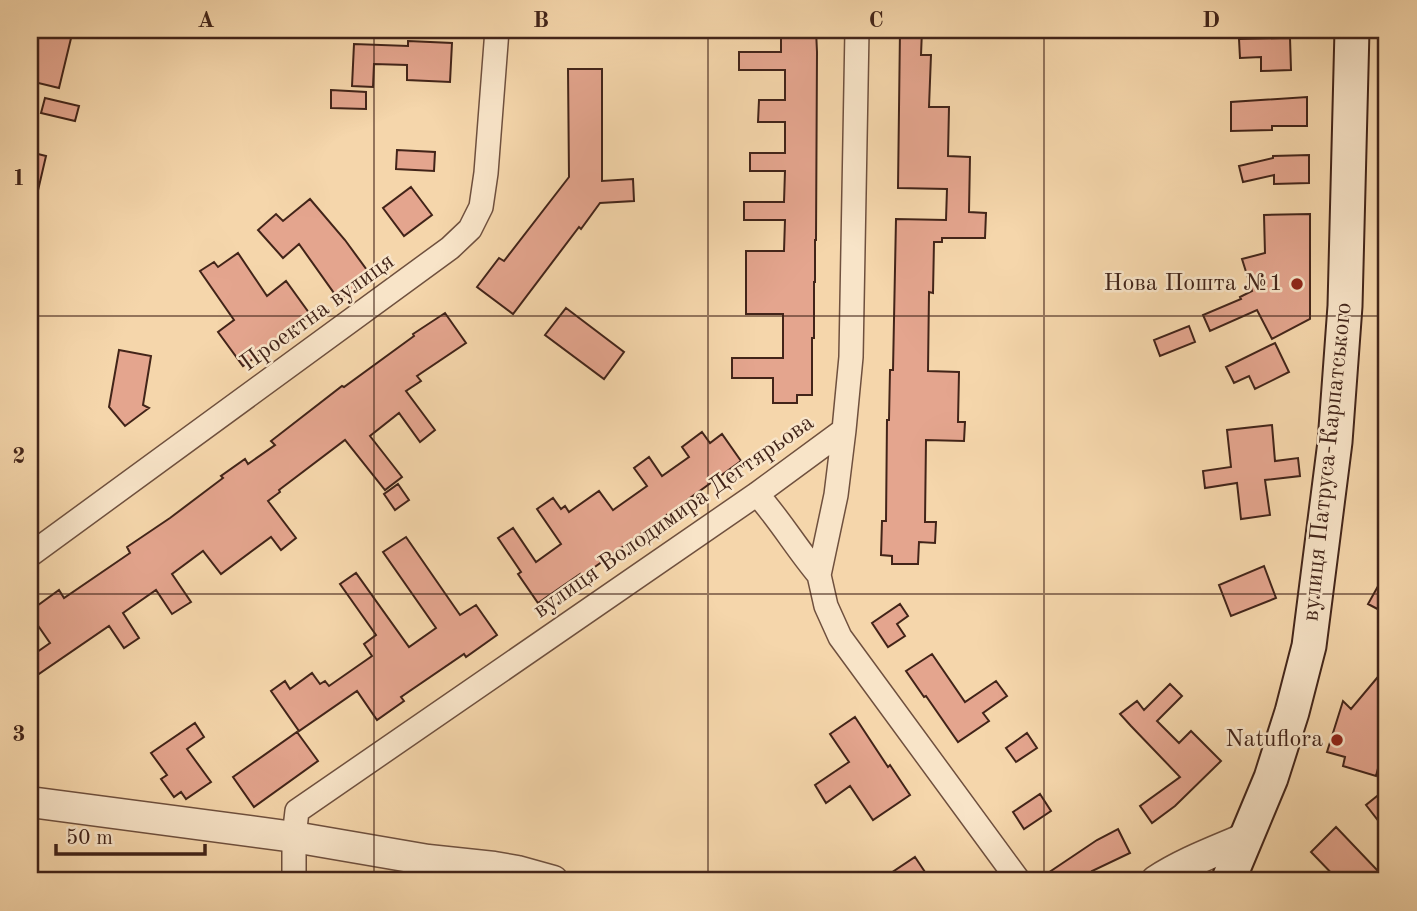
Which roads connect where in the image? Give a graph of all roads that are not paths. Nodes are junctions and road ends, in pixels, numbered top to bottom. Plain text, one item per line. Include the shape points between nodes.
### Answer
1 (497, 30) edge
2 (857, 30) edge
3 (1352, 30) edge
4 (844, 430) junction
5 (757, 494) junction
6 (30, 555) edge
7 (819, 575) junction
8 (30, 802) edge
9 (294, 837) junction
10 (1246, 838) junction
11 (294, 881) edge
12 (552, 881) edge
13 (1019, 881) edge
14 (1156, 881) edge
15 (1228, 881) edge

1 - 6 street, Проектна вулиця via 486,173 481,207 470,229
2 - 4 street, вулиця Володимира Дегтярьова via 851,357
3 - 10 main road, вулиця Патруса-Карпатського via 1345,306 1318,579 1292,712
4 - 5 street, вулиця Володимира Дегтярьова
4 - 7 street
5 - 7 street
5 - 9 street, вулиця Володимира Дегтярьова via 297,811
7 - 13 street via 840,637
8 - 9 street
9 - 11 street, вулиця Володимира Дегтярьова
9 - 12 street via 494,867
10 - 14 street
10 - 15 main road, вулиця Патруса-Карпатського

